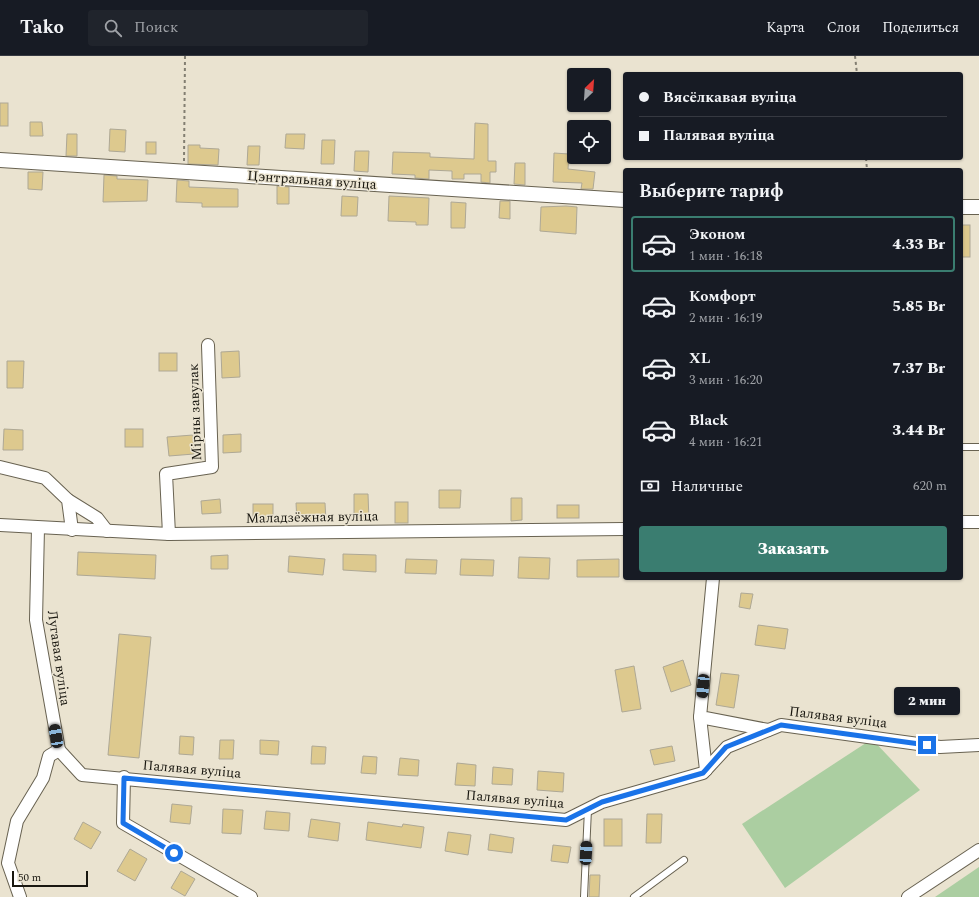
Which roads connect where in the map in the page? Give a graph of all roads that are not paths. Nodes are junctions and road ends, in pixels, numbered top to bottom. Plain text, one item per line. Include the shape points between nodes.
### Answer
1 (0, 160) edge
2 (623, 200) edge
3 (963, 207) edge
4 (979, 207) edge
5 (208, 345) dead end
6 (963, 447) edge
7 (979, 447) edge
8 (0, 467) edge
9 (68, 500) junction
10 (963, 522) edge
11 (979, 522) edge
12 (0, 525) edge
13 (38, 528) junction
14 (623, 529) edge
15 (72, 530) junction
16 (107, 531) junction
17 (169, 534) junction
18 (713, 580) edge
19 (700, 717) junction
20 (768, 730) junction
21 (979, 745) edge
22 (59, 750) junction
23 (706, 770) junction
24 (124, 778) junction
25 (588, 809) junction
26 (979, 850) edge
27 (684, 860) dead end
28 (20, 897) edge
29 (251, 897) edge
30 (584, 897) edge
31 (634, 897) edge
32 (908, 897) edge

1 - 2 street, Цэнтральная вуліца
3 - 4 street
5 - 17 street, Мірны завулак via 212,467 166,474
6 - 7 lane
8 - 9 street via 45,478
9 - 15 street
9 - 16 street via 97,518
10 - 11 street
12 - 13 street, Маладзёжная вуліца
13 - 15 street, Маладзёжная вуліца
13 - 22 street, Лугавая вуліца via 36,620
14 - 17 street, Маладзёжная вуліца
15 - 16 street, Маладзёжная вуліца
16 - 17 street, Маладзёжная вуліца
18 - 19 street
19 - 20 street
19 - 23 street
20 - 21 street, Палявая вуліца via 781,725 940,747
20 - 23 street, Палявая вуліца via 726,747
22 - 24 street, Палявая вуліца via 82,775
22 - 28 street via 49,756 43,778 17,821 8,863
23 - 25 street, Палявая вуліца via 602,802
24 - 25 street, Палявая вуліца via 566,820
24 - 29 street via 123,823
25 - 30 lane
26 - 32 street
27 - 31 lane

